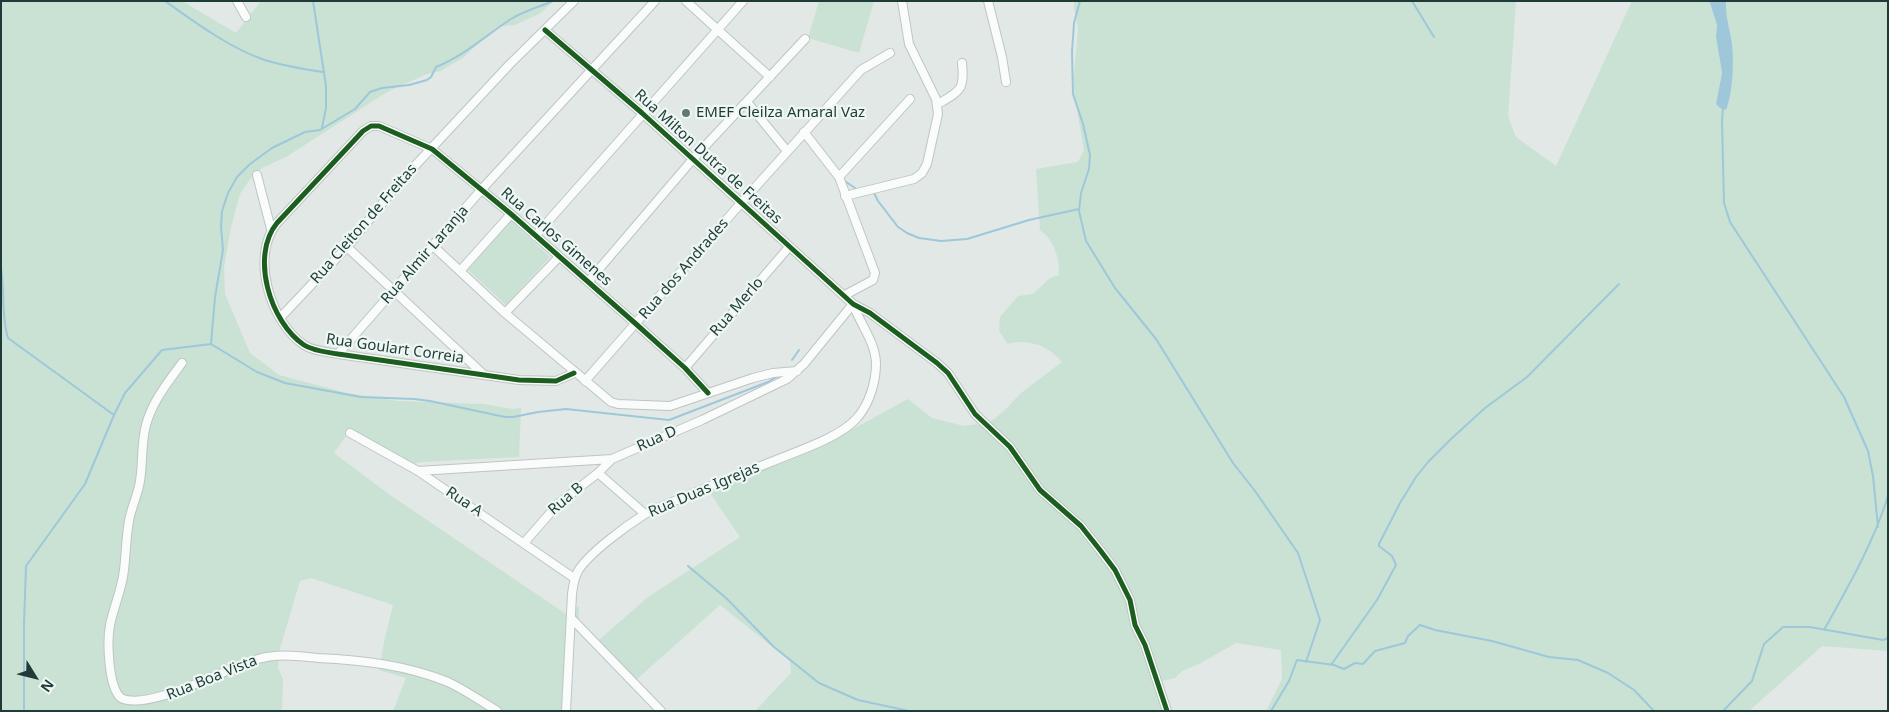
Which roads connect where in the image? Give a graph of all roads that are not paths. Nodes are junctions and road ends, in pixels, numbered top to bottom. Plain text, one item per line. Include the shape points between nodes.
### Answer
1 (237, 1) edge
2 (574, 1) edge
3 (655, 1) edge
4 (686, 1) edge
5 (743, 1) edge
6 (902, 1) edge
7 (988, 1) edge
8 (246, 17) dead end
9 (718, 29) junction
10 (545, 30) junction
11 (805, 39) dead end
12 (890, 53) dead end
13 (962, 63) dead end
14 (593, 70) junction
15 (770, 77) junction
16 (1006, 82) dead end
17 (910, 99) dead end
18 (747, 102) junction
19 (938, 104) junction
20 (642, 113) junction
21 (371, 126) joint
22 (804, 132) junction
23 (432, 149) junction
24 (787, 151) junction
25 (693, 159) junction
26 (257, 175) dead end
27 (839, 176) junction
28 (482, 189) junction
29 (845, 196) junction
30 (741, 203) junction
31 (511, 214) junction
32 (272, 229) junction
33 (535, 236) junction
34 (432, 245) junction
35 (789, 246) junction
36 (347, 247) junction
37 (558, 257) junction
38 (460, 270) junction
39 (588, 282) junction
40 (394, 291) junction
41 (845, 295) junction
42 (853, 304) junction
43 (505, 313) junction
44 (280, 318) junction
45 (636, 324) junction
46 (338, 354) junction
47 (182, 363) dead end
48 (685, 368) junction
49 (797, 371) junction
50 (574, 373) junction
51 (483, 374) junction
52 (585, 381) junction
53 (708, 393) junction
54 (350, 433) dead end
55 (612, 459) junction
56 (418, 471) junction
57 (598, 472) junction
58 (645, 514) junction
59 (524, 543) junction
60 (574, 578) junction
61 (572, 619) junction
62 (497, 711) edge
63 (566, 711) edge
64 (661, 711) edge
65 (1167, 711) edge

1 - 8 street
2 - 10 street, Rua Cleiton de Freitas
3 - 14 street, Rua Almir Laranja
4 - 9 street
5 - 9 street
6 - 19 street via 909,44
7 - 16 street
9 - 15 street
9 - 20 street
10 - 14 street, Rua Milton Dutra de Freitas
10 - 23 street, Rua Cleiton de Freitas via 509,64
11 - 15 street
12 - 22 street, Rua dos Andrades via 861,70
13 - 19 street via 964,80 961,88
14 - 20 street, Rua Milton Dutra de Freitas
14 - 28 street, Rua Almir Laranja
15 - 18 street
17 - 27 street
18 - 24 street
18 - 25 street
19 - 29 street via 937,121 922,173 914,179
20 - 25 street, Rua Milton Dutra de Freitas
20 - 33 street
21 - 23 street, Rua Carlos Gimenes
21 - 32 street, Rua Goulart Correia
22 - 24 street, Rua dos Andrades
22 - 27 street
23 - 28 street, Rua Carlos Gimenes
23 - 36 street, Rua Cleiton de Freitas via 398,184
24 - 30 street, Rua dos Andrades
25 - 30 street, Rua Milton Dutra de Freitas
25 - 39 street
26 - 32 street
27 - 29 street
28 - 31 street, Rua Carlos Gimenes
28 - 34 street, Rua Almir Laranja
29 - 41 street via 875,277
30 - 35 street, Rua Milton Dutra de Freitas
30 - 45 street, Rua dos Andrades
31 - 33 street, Rua Carlos Gimenes
31 - 38 street
32 - 44 street, Rua Goulart Correia via 267,240 265,272 269,298
33 - 37 street, Rua Carlos Gimenes
34 - 38 street
34 - 40 street, Rua Almir Laranja
35 - 41 street, Rua Milton Dutra de Freitas
35 - 48 street, Rua Merlo
36 - 40 street
36 - 44 street, Rua Cleiton de Freitas
37 - 39 street, Rua Carlos Gimenes
37 - 43 street
38 - 43 street
39 - 45 street, Rua Carlos Gimenes
40 - 46 street, Rua Almir Laranja
40 - 51 street
41 - 42 street, Rua Milton Dutra de Freitas
42 - 49 street, Rua D
42 - 58 street, Rua Duas Igrejas via 871,340 876,365 870,394 855,420 810,446
42 - 65 street via 870,313 942,368 974,414 1010,447 1040,490 1081,526 1100,550 1115,570 1130,600 1135,625
43 - 50 street
44 - 46 street, Rua Goulart Correia via 304,345
45 - 48 street, Rua Carlos Gimenes
45 - 52 street, Rua dos Andrades
46 - 51 street, Rua Goulart Correia
47 - 62 street, Rua Boa Vista via 156,401 146,426 140,484 129,521 124,573 110,628 112,681 119,697 127,702 145,703 204,684 256,659 287,656 357,660 415,672 448,683
48 - 53 street, Rua Carlos Gimenes
49 - 53 street via 753,378
49 - 55 street, Rua D via 776,385
50 - 51 street, Rua Goulart Correia via 552,381
50 - 52 street
52 - 53 street via 605,399 618,404 670,406
54 - 56 street, Rua A
55 - 56 street, Rua D
55 - 57 street, Rua B
56 - 59 street, Rua A
57 - 58 street
57 - 59 street, Rua B via 558,504
58 - 60 street, Rua Duas Igrejas via 582,564
59 - 60 street, Rua A
60 - 61 street
61 - 63 street
61 - 64 street

